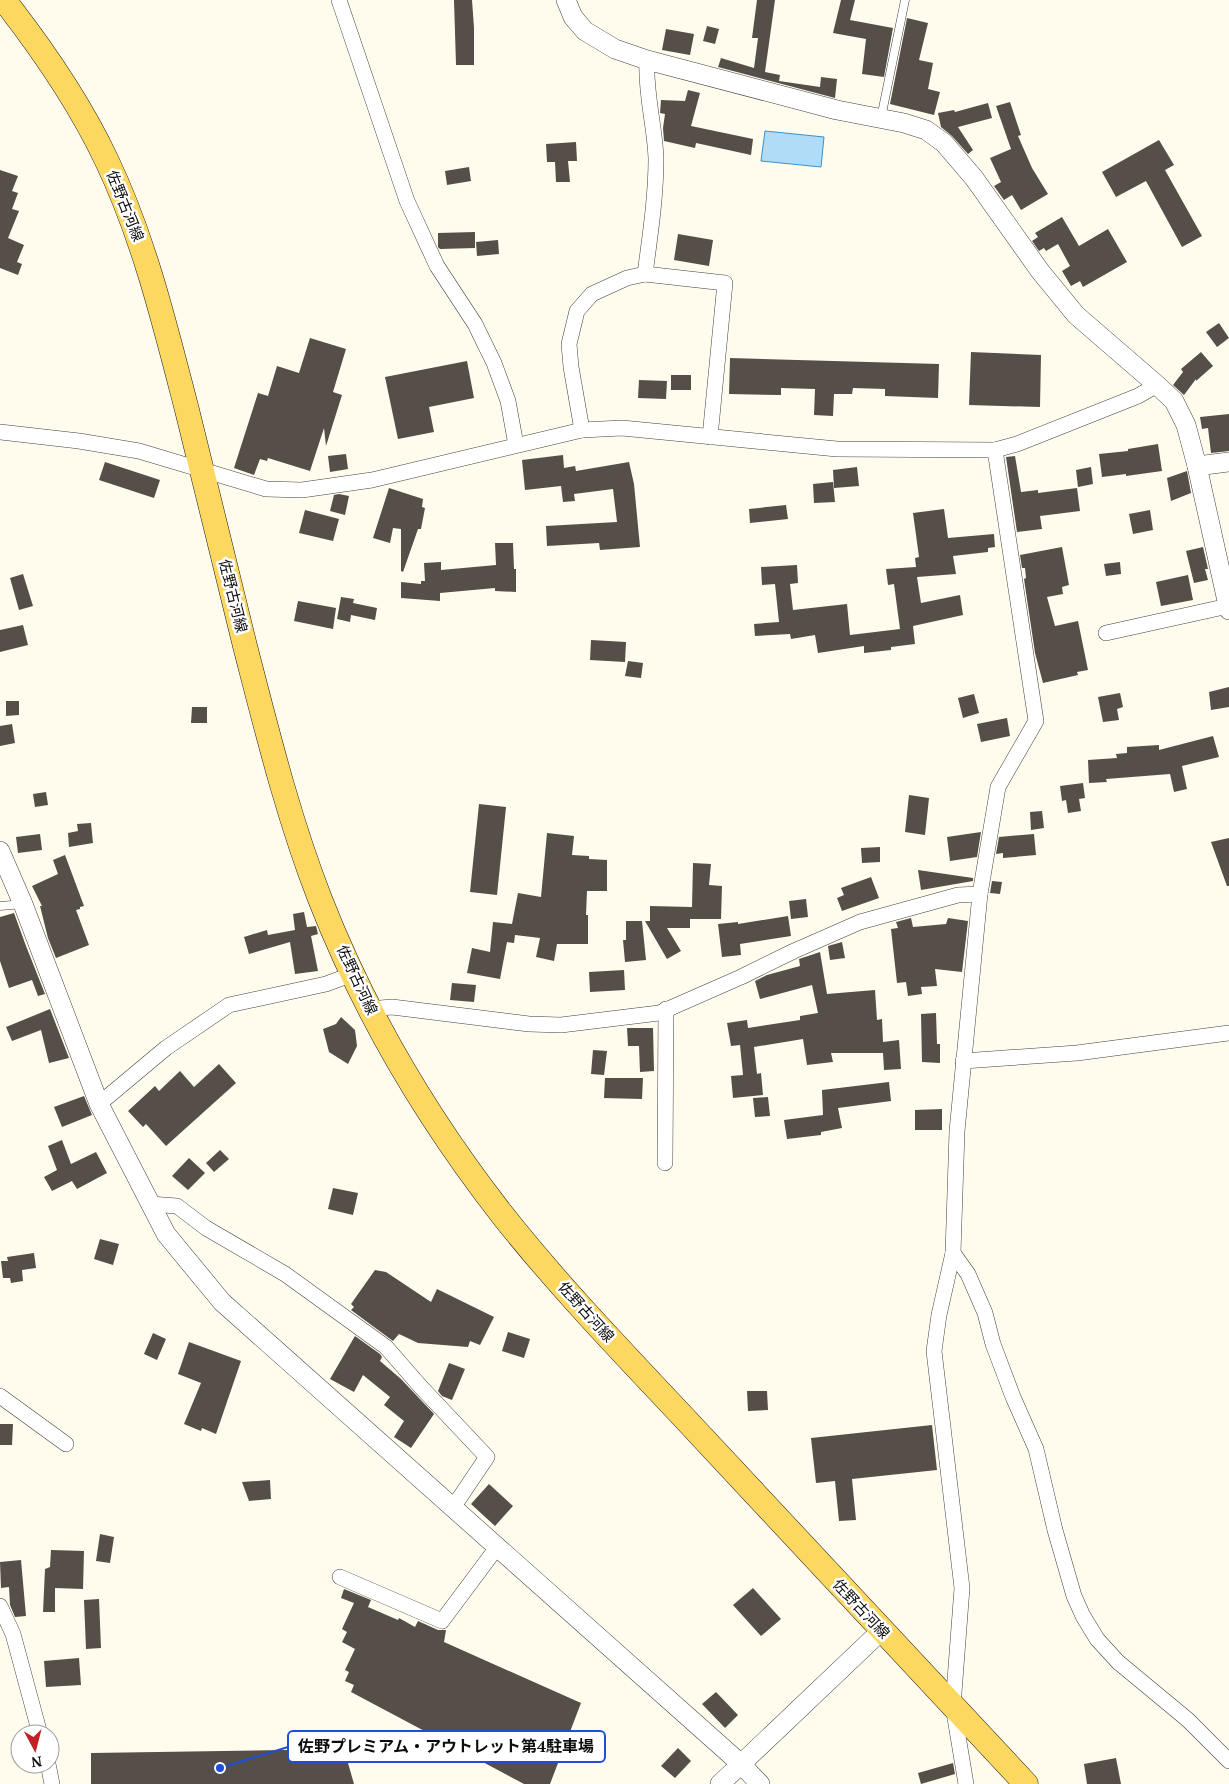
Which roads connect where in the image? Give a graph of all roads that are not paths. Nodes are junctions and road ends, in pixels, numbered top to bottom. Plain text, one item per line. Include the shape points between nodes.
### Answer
1 (4, 0) edge
2 (339, 0) edge
3 (566, 0) edge
4 (905, 0) edge
5 (647, 60) junction
6 (881, 119) junction
7 (645, 274) junction
8 (1157, 385) junction
9 (582, 430) junction
10 (0, 432) edge
11 (710, 436) junction
12 (516, 444) junction
13 (994, 450) junction
14 (1229, 462) edge
15 (1197, 466) junction
16 (201, 469) junction
17 (1229, 608) edge
18 (1106, 633) dead end
19 (0, 851) edge
20 (980, 894) junction
21 (23, 904) junction
22 (0, 906) edge
23 (353, 974) junction
24 (369, 1009) junction
25 (666, 1009) junction
26 (1229, 1033) edge
27 (963, 1061) junction
28 (99, 1104) junction
29 (665, 1163) dead end
30 (150, 1204) junction
31 (953, 1253) junction
32 (0, 1396) edge
33 (66, 1444) dead end
34 (454, 1506) junction
35 (498, 1546) junction
36 (340, 1577) dead end
37 (0, 1606) edge
38 (881, 1631) junction
39 (953, 1706) junction
40 (37, 1724) edge
41 (1229, 1761) edge
42 (741, 1764) junction
43 (720, 1784) edge
44 (760, 1784) edge
45 (966, 1784) edge
46 (1026, 1784) edge

1 - 16 main road, 佐野古河線 via 47,56 90,126 124,201 141,245 168,337
2 - 12 street via 407,201 437,266 475,324 494,362 508,401
3 - 5 street via 573,17 585,31 615,49
4 - 6 lane
5 - 6 street
5 - 7 street via 656,158
6 - 8 street via 926,130 944,143 1076,315
7 - 9 street via 627,278 592,294 577,311 569,344
7 - 11 street via 725,283
8 - 13 street via 1129,400
8 - 15 street via 1174,402 1186,426
9 - 11 street via 622,428
9 - 12 street
10 - 16 street via 139,451
11 - 13 street via 837,449
12 - 16 street via 372,480 302,490 266,489
13 - 20 street via 1036,721 998,787
14 - 15 street
15 - 17 street
16 - 23 main road, 佐野古河線 via 281,784 320,899
17 - 18 street
19 - 21 street
20 - 25 street via 958,895 860,922
20 - 27 street
21 - 22 lane
21 - 28 street
23 - 24 main road, 佐野古河線
23 - 28 street via 326,984 228,1005 166,1048
24 - 25 street via 392,1008 561,1025 659,1013
24 - 38 main road, 佐野古河線 via 435,1121 546,1268
25 - 29 street
26 - 27 street via 1077,1053
27 - 31 street
28 - 30 street
30 - 34 street via 166,1234 222,1302
30 - 34 street via 177,1206 206,1228 285,1274 386,1347 488,1457
31 - 39 street via 934,1351 962,1588
31 - 41 street via 968,1274 985,1313 993,1344 1036,1449 1055,1530 1083,1616 1097,1639 1118,1662 1188,1720
32 - 33 street
34 - 35 street
35 - 36 street via 442,1621
35 - 42 street
37 - 40 street via 13,1634
38 - 39 main road, 佐野古河線
38 - 42 street
39 - 45 street
39 - 46 main road, 佐野古河線
42 - 43 street
42 - 44 street

